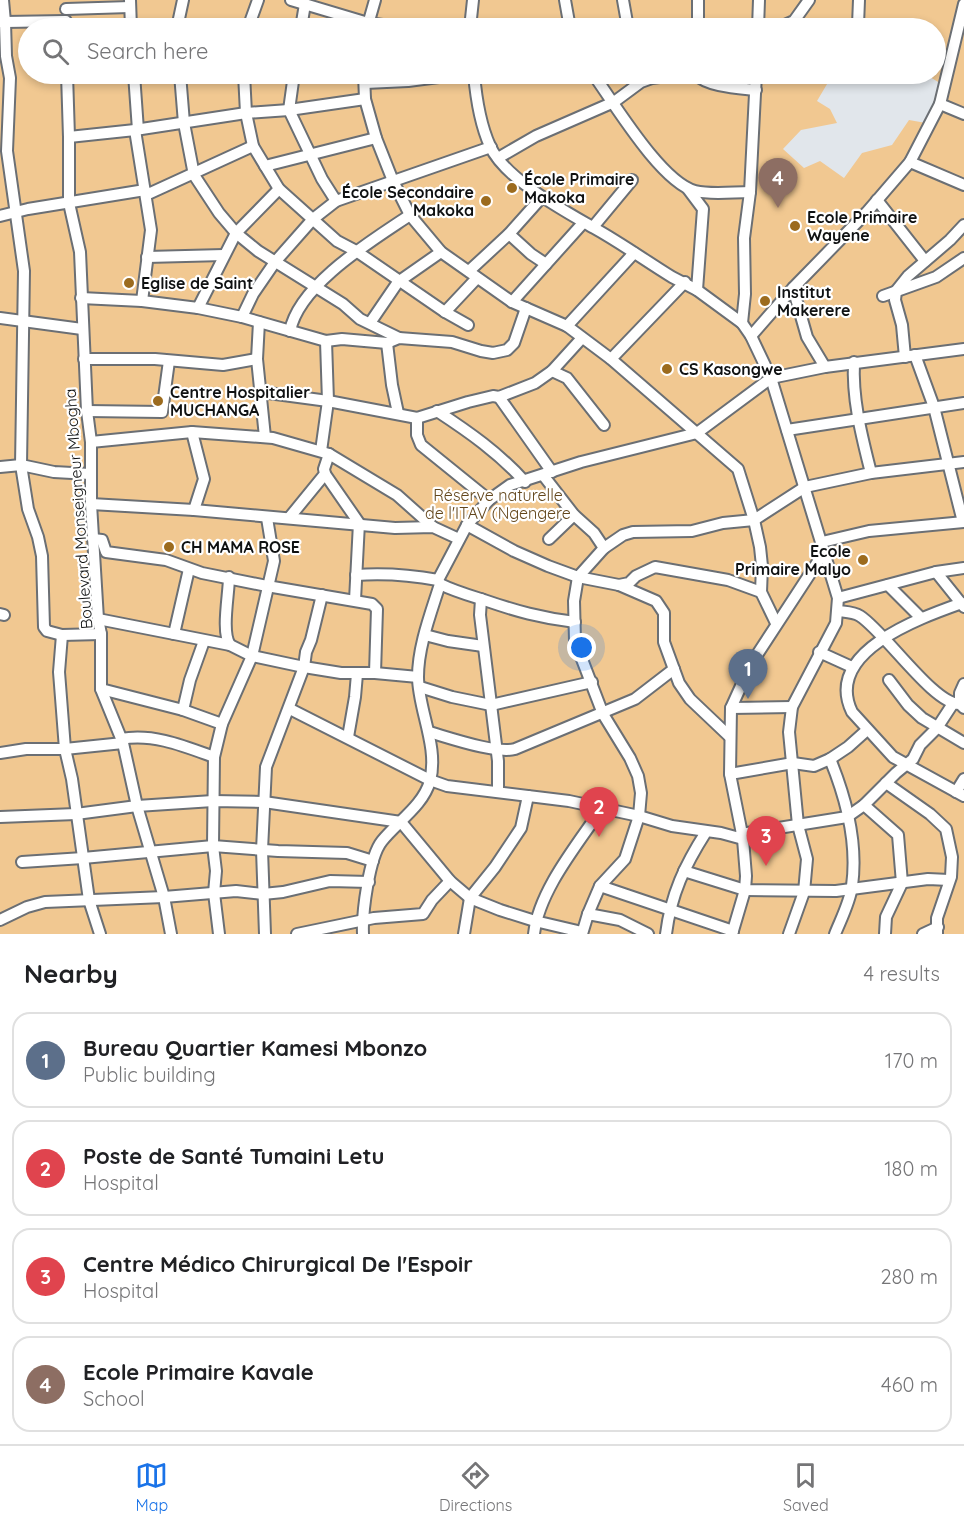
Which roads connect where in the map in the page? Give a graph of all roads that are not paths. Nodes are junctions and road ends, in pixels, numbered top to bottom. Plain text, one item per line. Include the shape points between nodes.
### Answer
1 (3, 0) edge
2 (183, 0) edge
3 (258, 0) edge
4 (291, 0) edge
5 (375, 0) edge
6 (472, 0) edge
7 (565, 0) edge
8 (623, 0) edge
9 (698, 0) edge
10 (759, 0) edge
11 (809, 0) edge
12 (859, 0) edge
13 (130, 3) edge
14 (305, 4) junction
15 (964, 4) edge
16 (65, 5) edge
17 (327, 5) edge
18 (131, 18) edge
19 (179, 18) edge
20 (252, 18) edge
21 (303, 18) edge
22 (352, 18) edge
23 (370, 18) edge
24 (471, 18) edge
25 (568, 18) edge
26 (626, 18) edge
27 (698, 18) edge
28 (758, 18) edge
29 (796, 18) edge
30 (858, 18) edge
31 (2, 22) edge
32 (18, 23) edge
33 (952, 57) junction
34 (964, 61) edge
35 (946, 80) edge
36 (67, 84) edge
37 (135, 84) edge
38 (181, 84) edge
39 (245, 84) edge
40 (293, 84) edge
41 (364, 84) edge
42 (476, 84) edge
43 (600, 84) edge
44 (638, 84) edge
45 (724, 84) edge
46 (756, 84) edge
47 (945, 84) edge
48 (756, 90) junction
49 (365, 99) junction
50 (614, 102) junction
51 (940, 104) junction
52 (290, 110) junction
53 (246, 113) junction
54 (964, 114) edge
55 (184, 123) junction
56 (137, 130) junction
57 (69, 137) junction
58 (376, 138) junction
59 (253, 147) junction
60 (490, 147) junction
61 (310, 155) junction
62 (498, 158) junction
63 (910, 162) junction
64 (265, 166) junction
65 (194, 175) junction
66 (632, 180) dead end
67 (393, 181) junction
68 (964, 185) edge
69 (279, 189) junction
70 (688, 189) junction
71 (145, 192) junction
72 (750, 192) junction
73 (542, 197) junction
74 (877, 200) junction
75 (336, 201) junction
76 (69, 203) junction
77 (17, 212) junction
78 (410, 214) junction
79 (0, 216) edge
80 (313, 219) junction
81 (588, 225) junction
82 (964, 225) edge
83 (236, 233) junction
84 (509, 234) junction
85 (356, 251) junction
86 (441, 252) junction
87 (634, 253) junction
88 (224, 255) junction
89 (147, 257) junction
90 (964, 258) edge
91 (925, 261) junction
92 (275, 262) junction
93 (546, 264) junction
94 (473, 274) junction
95 (398, 282) junction
96 (685, 282) junction
97 (316, 287) junction
98 (793, 288) junction
99 (697, 290) junction
100 (896, 291) junction
101 (883, 296) dead end
102 (81, 298) junction
103 (142, 301) junction
104 (512, 302) junction
105 (198, 308) junction
106 (526, 308) junction
107 (445, 312) junction
108 (242, 317) junction
109 (0, 318) edge
110 (22, 321) junction
111 (259, 322) junction
112 (742, 322) junction
113 (370, 323) junction
114 (468, 325) dead end
115 (567, 326) junction
116 (82, 329) junction
117 (290, 331) junction
118 (751, 336) junction
119 (399, 338) junction
120 (582, 338) junction
121 (326, 341) junction
122 (387, 343) junction
123 (964, 349) edge
124 (910, 356) junction
125 (84, 359) junction
126 (257, 359) junction
127 (611, 359) junction
128 (170, 361) junction
129 (854, 363) junction
130 (825, 367) junction
131 (552, 371) junction
132 (771, 378) junction
133 (261, 392) junction
134 (499, 397) junction
135 (328, 401) junction
136 (964, 403) edge
137 (934, 407) junction
138 (87, 411) junction
139 (437, 411) junction
140 (398, 413) junction
141 (417, 418) junction
142 (858, 420) junction
143 (604, 425) dead end
144 (787, 430) junction
145 (192, 432) junction
146 (697, 433) junction
147 (265, 437) junction
148 (91, 442) junction
149 (325, 452) junction
150 (964, 462) edge
151 (949, 464) junction
152 (21, 465) junction
153 (0, 467) edge
154 (871, 473) junction
155 (90, 474) junction
156 (325, 474) junction
157 (548, 474) junction
158 (525, 482) junction
159 (805, 487) junction
160 (489, 500) junction
161 (91, 504) junction
162 (194, 510) junction
163 (574, 515) junction
164 (267, 518) junction
165 (289, 518) junction
166 (754, 520) junction
167 (963, 522) edge
168 (359, 523) junction
169 (467, 525) junction
170 (433, 526) junction
171 (549, 538) dead end
172 (93, 539) junction
173 (459, 539) junction
174 (822, 545) junction
175 (604, 548) junction
176 (964, 568) edge
177 (189, 569) junction
178 (936, 572) junction
179 (356, 575) junction
180 (229, 577) junction
181 (578, 577) junction
182 (439, 582) junction
183 (618, 585) junction
184 (888, 585) junction
185 (267, 586) junction
186 (761, 592) junction
187 (322, 595) junction
188 (838, 598) junction
189 (481, 599) junction
190 (355, 600) junction
191 (963, 605) edge
192 (838, 610) junction
193 (921, 618) junction
194 (98, 619) junction
195 (575, 622) junction
196 (776, 623) junction
197 (101, 634) junction
198 (174, 634) junction
199 (62, 635) junction
200 (425, 635) junction
201 (885, 638) junction
202 (204, 641) junction
203 (230, 645) junction
204 (483, 646) junction
205 (819, 652) junction
206 (252, 656) junction
207 (304, 667) junction
208 (852, 667) junction
209 (674, 669) junction
210 (375, 673) junction
211 (357, 674) junction
212 (889, 680) dead end
213 (419, 682) junction
214 (592, 682) junction
215 (964, 684) edge
216 (101, 689) junction
217 (491, 705) junction
218 (959, 706) edge
219 (792, 707) junction
220 (731, 708) junction
221 (290, 709) junction
222 (183, 710) junction
223 (603, 714) junction
224 (222, 724) junction
225 (937, 728) junction
226 (867, 730) junction
227 (429, 732) junction
228 (729, 736) junction
229 (348, 737) junction
230 (122, 741) junction
231 (964, 743) edge
232 (65, 749) junction
233 (496, 749) junction
234 (0, 753) edge
235 (214, 757) junction
236 (830, 759) junction
237 (793, 763) junction
238 (905, 765) junction
239 (730, 774) junction
240 (964, 779) edge
241 (430, 780) junction
242 (886, 783) junction
243 (498, 792) junction
244 (960, 794) edge
245 (528, 796) junction
246 (213, 801) junction
247 (264, 802) junction
248 (864, 805) junction
249 (137, 806) junction
250 (602, 808) junction
251 (76, 814) junction
252 (639, 816) junction
253 (0, 817) edge
254 (848, 817) junction
255 (401, 822) junction
256 (798, 825) junction
257 (706, 832) junction
258 (742, 837) junction
259 (213, 846) junction
260 (262, 850) junction
261 (151, 851) junction
262 (83, 858) junction
263 (373, 861) junction
264 (22, 862) dead end
265 (684, 871) junction
266 (963, 876) edge
267 (950, 879) junction
268 (450, 881) junction
269 (369, 882) junction
270 (902, 883) junction
271 (600, 886) junction
272 (852, 888) junction
273 (745, 890) junction
274 (804, 891) junction
275 (214, 893) junction
276 (263, 894) junction
277 (164, 897) junction
278 (470, 898) junction
279 (89, 900) junction
280 (669, 909) junction
281 (588, 914) junction
282 (0, 920) edge
283 (362, 921) junction
284 (535, 921) junction
285 (937, 931) edge
286 (582, 933) edge
287 (733, 933) edge
288 (100, 934) edge
289 (171, 934) edge
290 (219, 934) edge
291 (265, 934) edge
292 (297, 934) edge
293 (363, 934) edge
294 (464, 934) edge
295 (534, 934) edge
296 (648, 934) edge
297 (666, 934) edge
298 (789, 934) edge
299 (835, 934) edge
300 (882, 934) edge
301 (923, 934) edge

1 - 31 street
2 - 19 street
3 - 20 street
4 - 14 street
5 - 23 street
6 - 24 street
7 - 25 street
8 - 26 street
9 - 27 street
10 - 28 street
11 - 29 street
12 - 30 street
13 - 16 street
13 - 18 street
14 - 17 street
14 - 21 street
15 - 33 street
17 - 22 street
31 - 32 street
31 - 77 street via 10,78 7,151
33 - 34 street
33 - 35 street
36 - 57 street, Boulevard Monseigneur Mbogha
37 - 56 street
38 - 55 street
39 - 53 street
40 - 52 street
41 - 49 street
42 - 60 street
43 - 50 street
44 - 50 street
45 - 48 street
46 - 48 street
47 - 51 street
48 - 72 street
49 - 52 street
49 - 58 street
50 - 62 street via 536,136
50 - 70 street via 660,166
51 - 54 street
51 - 63 street
52 - 53 street
52 - 61 street
53 - 55 street
53 - 59 street
55 - 56 street
55 - 65 street
56 - 57 street
56 - 71 street
57 - 76 street, Boulevard Monseigneur Mbogha
58 - 61 street
58 - 67 street
59 - 64 street
59 - 65 street
60 - 62 street
60 - 67 street
61 - 64 street
61 - 75 street
62 - 73 street
63 - 68 street
63 - 74 street
64 - 69 street
65 - 71 street
65 - 83 street
66 - 81 street
67 - 75 street
67 - 78 street
69 - 80 street
69 - 83 street
70 - 72 street
70 - 99 street via 703,209
71 - 76 street
71 - 89 street via 151,230
72 - 112 street via 744,238
73 - 81 street
73 - 84 street
74 - 91 street
74 - 98 street
75 - 80 street
76 - 77 street
76 - 102 street, Boulevard Monseigneur Mbogha via 80,252
77 - 79 street
77 - 110 street via 24,271
78 - 85 street
78 - 86 street
80 - 85 street via 337,241
80 - 92 street
81 - 87 street
81 - 93 street
82 - 91 street
83 - 88 street
83 - 92 street
84 - 93 street
84 - 94 street
85 - 95 street
85 - 97 street
86 - 94 street
86 - 95 street
87 - 96 street
87 - 115 street
88 - 89 street
88 - 105 street
89 - 103 street
90 - 100 street via 936,277
91 - 100 street
92 - 97 street
92 - 108 street
93 - 104 street
94 - 104 street
94 - 107 street
95 - 107 street
95 - 113 street
96 - 99 street
96 - 127 street
97 - 113 street
97 - 117 street via 299,308
98 - 118 street
98 - 130 street via 807,337
99 - 112 street
100 - 101 street
100 - 124 street
102 - 103 street
102 - 116 street, Boulevard Monseigneur Mbogha
103 - 105 street
104 - 106 street
105 - 108 street
106 - 115 street
106 - 119 street via 514,342 504,352 481,351 452,342
107 - 114 street
108 - 111 street
109 - 110 street
110 - 116 street
110 - 152 street
111 - 117 street
111 - 126 street
112 - 118 street
113 - 119 street
115 - 120 street
116 - 125 street, Boulevard Monseigneur Mbogha
117 - 121 street
118 - 132 street
119 - 122 street
120 - 127 street
120 - 131 street
121 - 122 street
121 - 135 street
122 - 140 street
123 - 124 street
124 - 129 street
124 - 137 street
125 - 128 street
125 - 138 street, Boulevard Monseigneur Mbogha
126 - 128 street via 223,365
126 - 133 street
127 - 146 street
128 - 138 street via 162,412
129 - 130 street
129 - 142 street
130 - 132 street
131 - 134 street via 535,383
131 - 143 street via 567,378
132 - 144 street
132 - 146 street
133 - 135 street
133 - 147 street
134 - 139 street
134 - 157 street
135 - 140 street
135 - 149 street
136 - 137 street
137 - 142 street
137 - 151 street
138 - 148 street, Boulevard Monseigneur Mbogha
139 - 141 street
139 - 158 street via 501,456
140 - 141 street
141 - 160 street via 421,445
142 - 144 street
142 - 154 street
144 - 159 street
145 - 147 street
145 - 148 street
145 - 162 street via 204,479
146 - 157 street
146 - 166 street via 738,469
147 - 149 street
148 - 155 street, Boulevard Monseigneur Mbogha
149 - 156 street
149 - 170 street via 397,495
150 - 151 street
151 - 154 street
151 - 167 street
152 - 153 street
152 - 155 street
152 - 199 street via 28,509 42,556 44,627
154 - 159 street
155 - 161 street, Boulevard Monseigneur Mbogha
156 - 165 street
156 - 168 street
157 - 158 street
157 - 163 street
158 - 160 street via 510,485
159 - 166 street
159 - 174 street
160 - 169 street
161 - 162 street
161 - 172 street, Boulevard Monseigneur Mbogha
162 - 164 street
163 - 171 street
163 - 175 street
164 - 165 street
164 - 185 street via 274,561
165 - 168 street
166 - 175 street via 692,531 633,532
166 - 186 street via 762,566
167 - 174 street via 869,531
168 - 170 street via 395,528
168 - 179 street
169 - 173 street
169 - 181 street via 514,552
170 - 173 street
172 - 177 street via 102,540 106,552 166,560
172 - 194 street, Boulevard Monseigneur Mbogha
173 - 182 street
174 - 188 street
174 - 196 street via 817,563
175 - 181 street
176 - 178 street
177 - 180 street
177 - 198 street
178 - 184 street
178 - 191 street
179 - 182 street via 416,576
179 - 190 street
180 - 185 street
180 - 203 street via 226,624
181 - 183 street
181 - 195 street
182 - 189 street
182 - 200 street
183 - 186 street via 629,583 655,567 728,580
183 - 209 street via 656,601 664,613 664,642
184 - 188 street
184 - 193 street
185 - 187 street
185 - 206 street
186 - 196 street
187 - 190 street
187 - 207 street
188 - 192 street
189 - 195 street via 542,619
189 - 204 street
190 - 210 street via 377,609
191 - 193 street
192 - 201 street via 858,614
192 - 205 street via 836,623
193 - 201 street
194 - 197 street, Boulevard Monseigneur Mbogha
194 - 198 street
195 - 214 street via 575,641
196 - 220 street
197 - 199 street
197 - 216 street, Boulevard Monseigneur Mbogha
198 - 202 street
199 - 232 street via 59,672
200 - 204 street
200 - 213 street
201 - 208 street
201 - 218 street via 930,688
202 - 203 street
202 - 222 street
203 - 206 street
204 - 217 street
205 - 208 street
205 - 219 street
206 - 207 street
206 - 224 street
207 - 211 street
207 - 221 street
208 - 226 street via 846,683 848,703
209 - 223 street via 635,699
209 - 228 street via 690,699
210 - 211 street
210 - 213 street
211 - 229 street
212 - 225 street via 908,705
213 - 217 street via 452,697
213 - 227 street
214 - 217 street
214 - 223 street
215 - 218 street
216 - 222 street
216 - 230 street, Boulevard Monseigneur Mbogha
217 - 233 street
218 - 225 street
219 - 220 street
219 - 237 street via 789,732
220 - 228 street
221 - 229 street
221 - 247 street via 266,767
222 - 224 street
223 - 233 street via 515,749
223 - 252 street via 638,776
224 - 235 street
225 - 231 street
225 - 238 street
226 - 236 street
226 - 238 street
227 - 233 street
227 - 241 street
228 - 239 street
229 - 241 street
230 - 232 street
230 - 235 street via 143,738 173,742
230 - 249 street, Boulevard Monseigneur Mbogha
232 - 234 street
232 - 251 street
233 - 243 street
235 - 246 street
236 - 237 street via 814,766
236 - 254 street
237 - 239 street
237 - 256 street
238 - 242 street
238 - 244 street
239 - 258 street
240 - 244 street
241 - 243 street
241 - 255 street via 423,797
242 - 248 street
242 - 267 street via 946,829 952,857
243 - 245 street
245 - 250 street
245 - 278 street via 515,838
246 - 247 street
246 - 249 street
246 - 259 street
247 - 255 street
247 - 260 street
248 - 254 street
248 - 270 street via 898,836
249 - 251 street
249 - 261 street, Boulevard Monseigneur Mbogha
250 - 252 street
250 - 284 street via 557,876
251 - 253 street
251 - 262 street
252 - 257 street
252 - 271 street via 625,859
254 - 256 street
254 - 272 street via 853,840
255 - 263 street via 381,843
255 - 268 street
256 - 258 street
256 - 274 street via 807,859
257 - 258 street
257 - 265 street
258 - 273 street
259 - 260 street
259 - 261 street
259 - 275 street
260 - 263 street via 346,853
260 - 276 street
261 - 262 street
261 - 277 street, Boulevard Monseigneur Mbogha
262 - 264 street
262 - 279 street
263 - 269 street
265 - 273 street
265 - 280 street
266 - 267 street via 955,874
267 - 270 street
267 - 285 street via 937,918
268 - 278 street
268 - 283 street via 423,914
269 - 276 street via 330,881
269 - 283 street
270 - 272 street
270 - 300 street
271 - 280 street
271 - 281 street
272 - 274 street
272 - 299 street
273 - 274 street
273 - 287 street
274 - 298 street
275 - 276 street
275 - 277 street
275 - 290 street
276 - 291 street
277 - 279 street
277 - 289 street, Boulevard Monseigneur Mbogha
278 - 284 street
278 - 294 street
279 - 282 street via 45,902
279 - 288 street
280 - 287 street
280 - 297 street
281 - 286 street
281 - 296 street via 620,920
283 - 292 street
283 - 293 street
284 - 286 street
284 - 295 street
285 - 301 street

